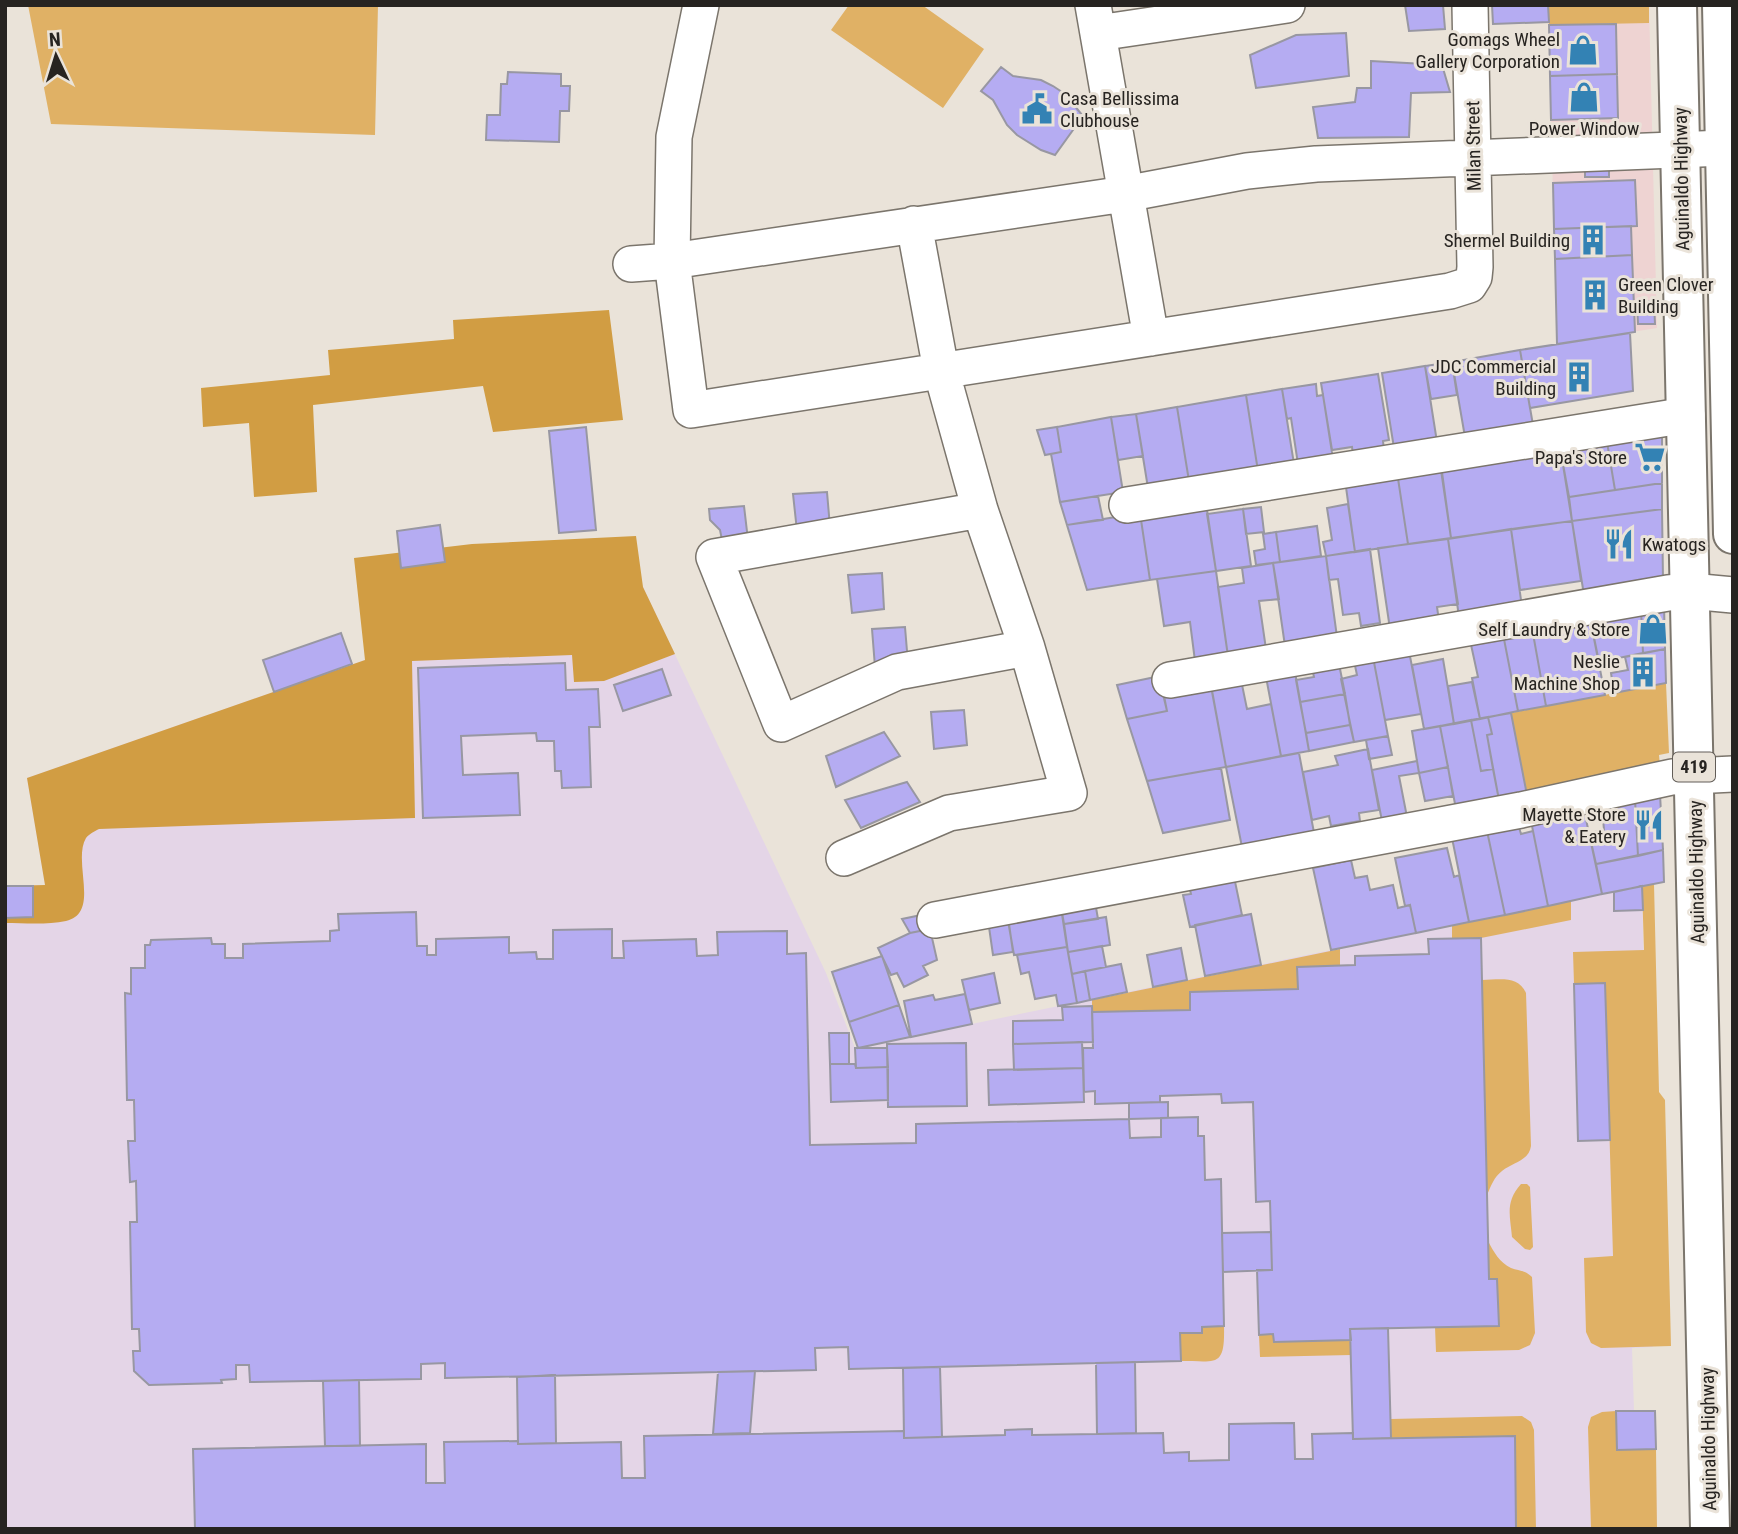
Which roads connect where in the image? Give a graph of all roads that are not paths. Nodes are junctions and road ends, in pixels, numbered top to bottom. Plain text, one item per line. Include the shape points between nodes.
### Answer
1 (701, 5) edge
2 (1287, 5) edge
3 (1470, 5) edge
4 (1677, 5) edge
5 (1722, 5) edge
6 (1096, 19) edge
7 (1725, 148) junction
8 (1681, 149) junction
9 (1473, 156) junction
10 (1125, 194) junction
11 (914, 224) junction
12 (673, 261) junction
13 (631, 264) dead end
14 (1151, 338) junction
15 (941, 370) junction
16 (1686, 415) junction
17 (1127, 505) dead end
18 (980, 510) junction
19 (1733, 534) edge
20 (1690, 591) junction
21 (1733, 596) edge
22 (1027, 648) junction
23 (1170, 680) dead end
24 (1733, 774) edge
25 (1694, 776) junction
26 (844, 858) dead end
27 (935, 920) dead end
28 (1710, 1529) edge

1 - 12 street via 674,138
2 - 6 street
3 - 9 street, Milan Street
4 - 8 highway, Aguinaldo Highway / 419
5 - 7 highway
6 - 10 street
7 - 8 street
7 - 19 highway
8 - 9 street
8 - 16 highway, Aguinaldo Highway / 419
9 - 10 street via 1247,171
9 - 14 street, Milan Street via 1475,267 1469,285
10 - 11 street
10 - 14 street
11 - 12 street
11 - 15 street
12 - 13 street
12 - 15 street via 691,410
14 - 15 street
15 - 18 street
16 - 17 street
16 - 20 highway, Aguinaldo Highway / 419
18 - 22 street
18 - 22 street via 714,557 781,724 897,672
20 - 21 street
20 - 23 street
20 - 25 highway, Aguinaldo Highway / 419
22 - 26 street via 1069,793 949,813
24 - 25 street
25 - 27 street
25 - 28 highway, Aguinaldo Highway / 419

